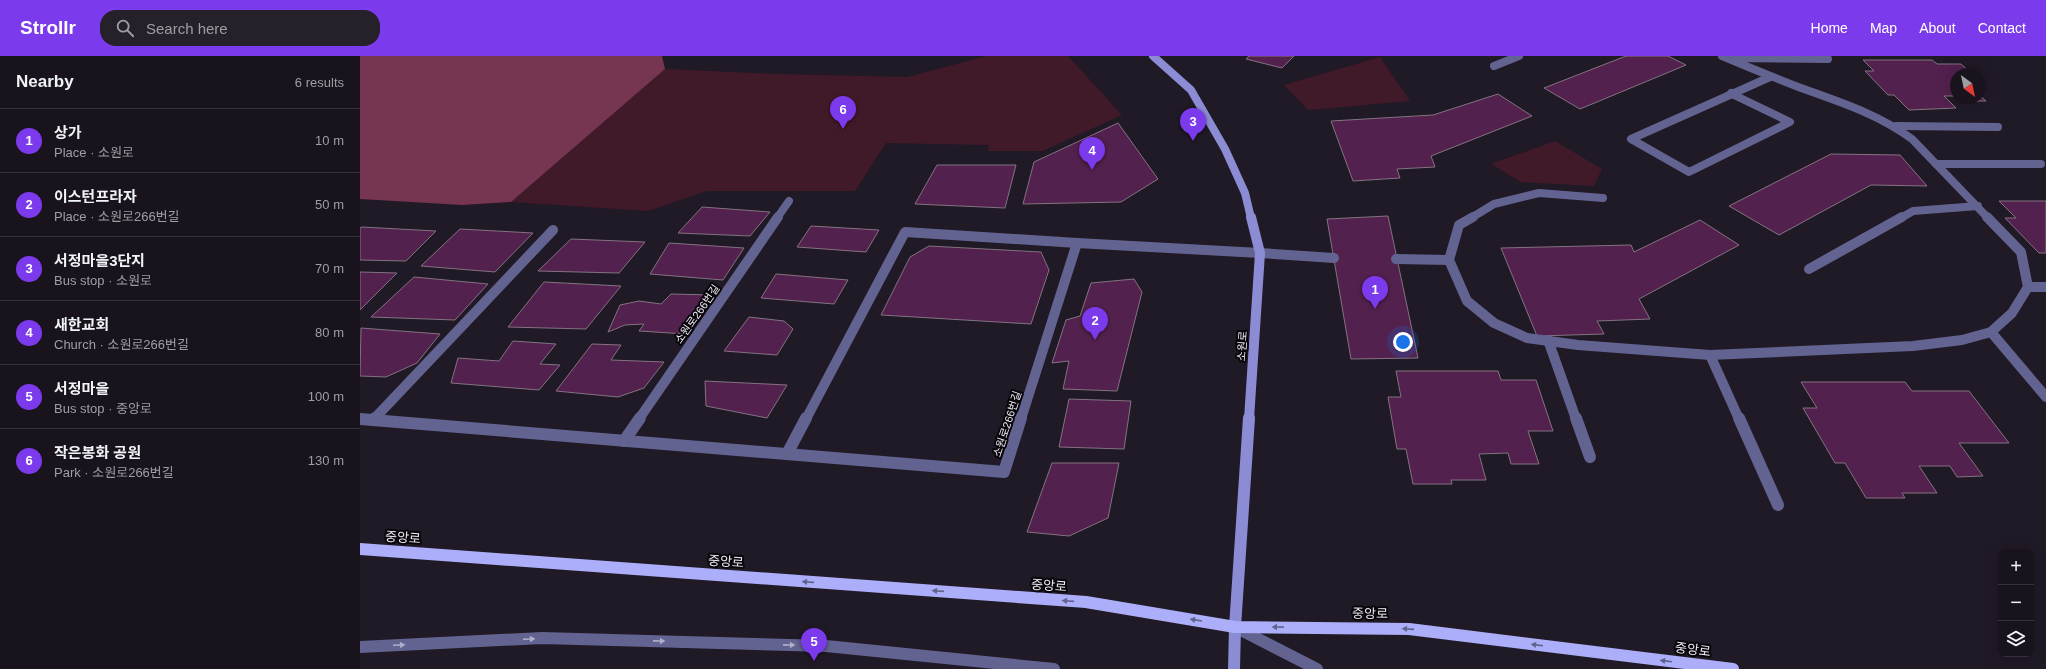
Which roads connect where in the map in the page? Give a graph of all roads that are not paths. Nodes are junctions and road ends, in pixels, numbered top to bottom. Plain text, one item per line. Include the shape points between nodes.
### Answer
1 (1153, 56) edge
2 (1519, 56) edge
3 (1724, 57) edge
4 (1828, 59) dead end
5 (1494, 66) dead end
6 (1770, 77) junction
7 (1731, 94) junction
8 (1896, 126) junction
9 (1998, 127) dead end
10 (1936, 164) junction
11 (2041, 164) dead end
12 (1603, 198) dead end
13 (789, 201) dead end
14 (1978, 206) junction
15 (553, 230) dead end
16 (1077, 244) junction
17 (1260, 253) junction
18 (1334, 258) dead end
19 (1396, 259) dead end
20 (1450, 260) junction
21 (1809, 268) dead end
22 (2028, 287) junction
23 (2046, 287) edge
24 (1991, 332) junction
25 (1548, 340) junction
26 (1710, 355) junction
27 (2046, 397) edge
28 (360, 418) edge
29 (372, 420) junction
30 (624, 441) junction
31 (787, 454) junction
32 (1590, 457) dead end
33 (1778, 505) dead end
34 (360, 549) edge
35 (1235, 627) junction
36 (360, 647) edge
37 (1054, 669) edge
38 (1234, 669) edge
39 (1317, 669) edge
40 (1733, 669) edge

1 - 17 main road, 소원로 via 1191,90 1224,149 1245,193
2 - 5 street
3 - 4 street
3 - 6 street
6 - 7 street
6 - 8 street via 1860,109
7 - 7 street via 1790,122 1689,172 1631,139
8 - 9 street
8 - 10 street
10 - 11 street
10 - 14 street
12 - 20 street via 1538,193 1494,204 1459,225
13 - 30 street, 소원로266번길
14 - 21 street via 1913,212
14 - 22 street via 2021,252
15 - 29 street
16 - 17 street
16 - 31 street via 905,232
16 - 31 street, 소원로266번길 via 1004,472
17 - 18 street
17 - 35 main road, 소원로
19 - 20 street
20 - 25 street via 1467,301 1494,323 1527,338
22 - 23 street
22 - 24 street via 2012,313
24 - 26 street via 1962,340 1913,346
24 - 27 street
25 - 26 street via 1578,345
25 - 32 street
26 - 33 street
28 - 29 street, 소원로266번길
29 - 30 street, 소원로266번길
30 - 31 street, 소원로266번길
35 -> 34 main road, 중앙로 via 1086,602
35 - 38 main road, 소원로
35 - 39 street
40 -> 35 main road, 중앙로 via 1409,629
36 -> 37 street via 542,638 826,646

